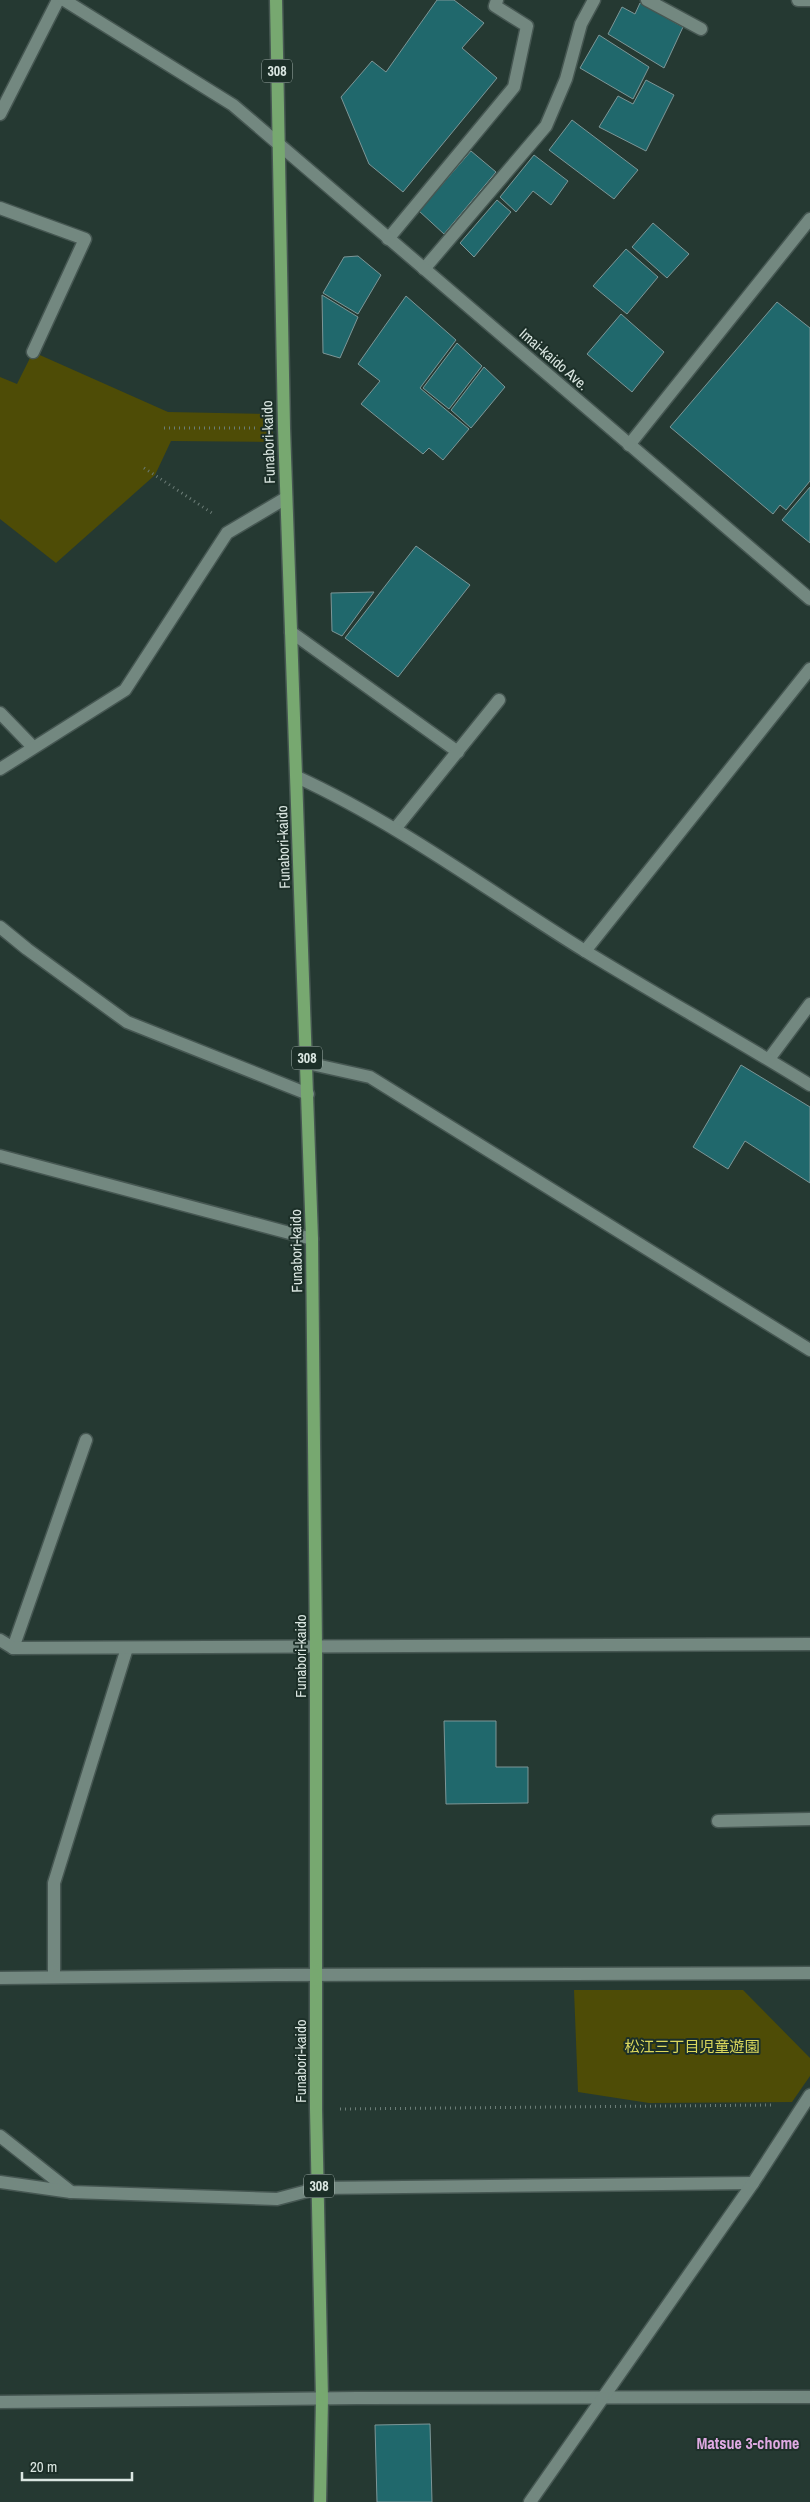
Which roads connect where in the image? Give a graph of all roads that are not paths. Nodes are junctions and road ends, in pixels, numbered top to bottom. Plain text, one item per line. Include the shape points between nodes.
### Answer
1 (58, 0) edge
2 (64, 0) edge
3 (276, 0) edge
4 (497, 0) edge
5 (594, 0) edge
6 (646, 0) edge
7 (798, 0) edge
8 (810, 0) edge
9 (701, 29) dead end
10 (0, 114) edge
11 (278, 142) junction
12 (0, 208) edge
13 (810, 219) edge
14 (388, 239) junction
15 (424, 269) junction
16 (33, 352) dead end
17 (629, 445) junction
18 (286, 498) junction
19 (810, 599) edge
20 (291, 632) junction
21 (810, 669) edge
22 (499, 700) dead end
23 (0, 713) edge
24 (33, 747) junction
25 (458, 752) junction
26 (0, 769) edge
27 (297, 778) junction
28 (395, 829) junction
29 (0, 926) edge
30 (586, 951) junction
31 (810, 1004) edge
32 (769, 1059) junction
33 (307, 1063) junction
34 (810, 1084) edge
35 (308, 1094) junction
36 (0, 1156) edge
37 (312, 1239) junction
38 (810, 1350) edge
39 (86, 1440) dead end
40 (0, 1640) edge
41 (810, 1644) edge
42 (13, 1648) junction
43 (127, 1648) junction
44 (316, 1648) junction
45 (810, 1819) edge
46 (718, 1820) dead end
47 (810, 1973) edge
48 (316, 1974) junction
49 (54, 1977) junction
50 (0, 1978) edge
51 (807, 2099) edge
52 (0, 2136) edge
53 (0, 2182) edge
54 (754, 2183) junction
55 (319, 2188) junction
56 (71, 2192) junction
57 (601, 2397) junction
58 (810, 2397) edge
59 (322, 2398) junction
60 (0, 2402) edge
61 (320, 2502) edge
62 (530, 2502) edge

1 - 10 street
2 - 11 street, Imai-kaido Ave. via 194,79 233,105
3 - 11 main road, Funabori-kaido / 308
4 - 14 street via 495,6 527,26 514,87
5 - 15 street via 581,24 566,79 546,126
6 - 9 street
7 - 8 street
11 - 14 street, Imai-kaido Ave.
11 - 18 main road, Funabori-kaido / 308
12 - 16 street via 85,239
13 - 17 street
14 - 15 street, Imai-kaido Ave.
15 - 17 street, Imai-kaido Ave.
17 - 19 street, Imai-kaido Ave.
18 - 20 main road, Funabori-kaido / 308
18 - 24 street via 227,533 125,690
20 - 25 street
20 - 27 main road, Funabori-kaido / 308
21 - 30 street
22 - 25 street
23 - 24 street
24 - 26 street
25 - 28 street
27 - 28 street
27 - 33 main road, Funabori-kaido / 308
28 - 30 street
29 - 35 street via 127,1022
30 - 32 street
31 - 32 street
32 - 34 street
33 - 35 main road, Funabori-kaido / 308
33 - 38 street via 370,1077
35 - 37 main road, Funabori-kaido / 308
36 - 37 street
37 - 44 main road, Funabori-kaido / 308
39 - 42 street
40 - 42 street
41 - 44 street
42 - 43 street
43 - 44 street
43 - 49 street via 54,1883
44 - 48 main road, Funabori-kaido / 308
45 - 46 street
47 - 48 street
48 - 49 street
48 - 55 main road, Funabori-kaido / 308
49 - 50 street
51 - 54 street
52 - 56 street
53 - 56 street
54 - 55 street
54 - 57 street
55 - 56 street via 277,2199
55 - 59 main road, Funabori-kaido / 308
57 - 58 street
57 - 59 street
57 - 62 street
59 - 60 street
59 - 61 main road, Funabori-kaido / 308

